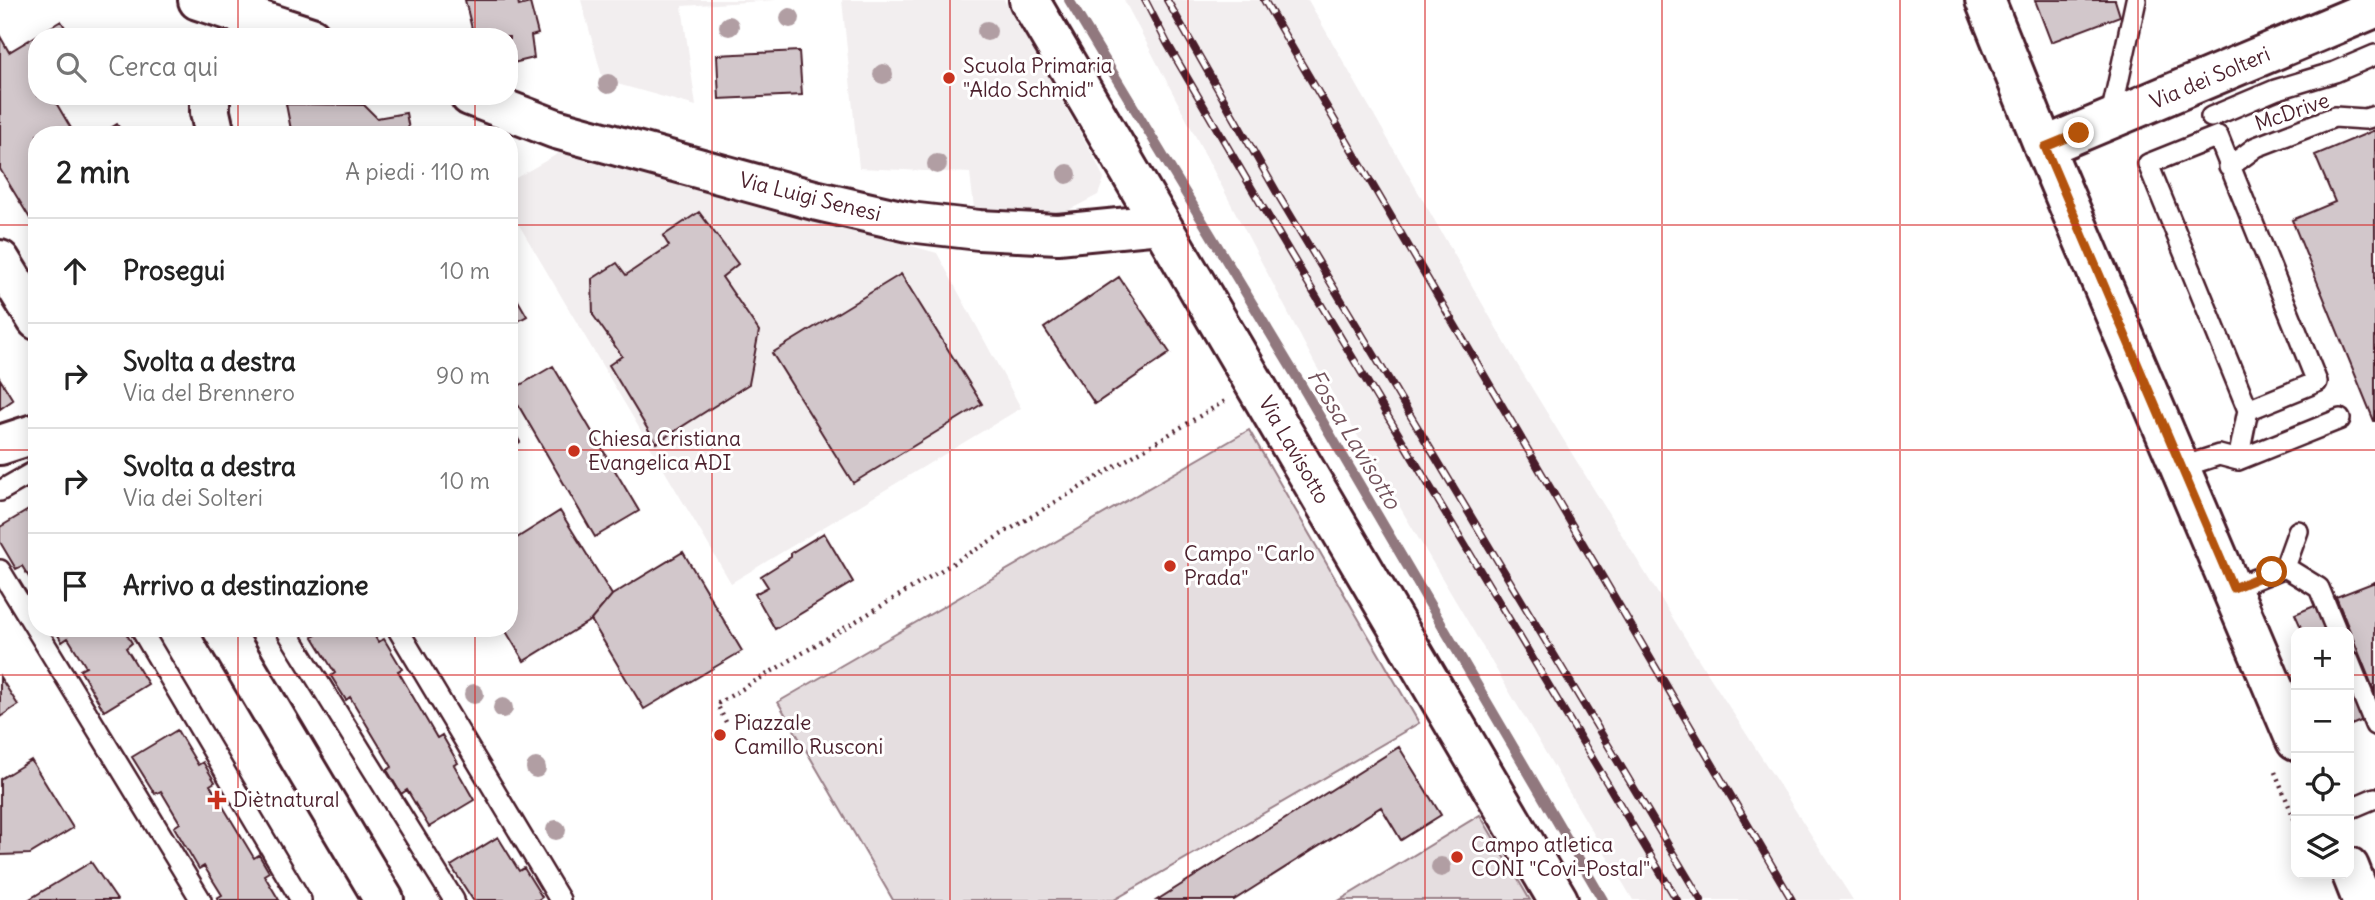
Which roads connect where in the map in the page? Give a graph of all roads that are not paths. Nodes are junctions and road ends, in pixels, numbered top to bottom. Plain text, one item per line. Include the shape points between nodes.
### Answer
1 (1029, 0) edge
2 (1985, 0) edge
3 (2136, 0) edge
4 (2375, 8) edge
5 (206, 13) edge
6 (289, 21) edge
7 (2375, 55) edge
8 (2204, 100) junction
9 (210, 105) edge
10 (493, 105) edge
11 (2375, 116) edge
12 (2110, 120) junction
13 (213, 126) edge
14 (2218, 136) junction
15 (2045, 147) junction
16 (2229, 167) junction
17 (1160, 224) junction
18 (0, 260) edge
19 (28, 305) edge
20 (2248, 410) junction
21 (2340, 419) dead end
22 (27, 448) edge
23 (2238, 460) junction
24 (2182, 467) junction
25 (0, 491) edge
26 (2298, 531) dead end
27 (2285, 566) junction
28 (0, 570) edge
29 (2233, 588) junction
30 (28, 616) edge
31 (2335, 627) edge
32 (41, 637) edge
33 (145, 637) edge
34 (227, 637) edge
35 (291, 637) edge
36 (402, 637) edge
37 (2354, 673) edge
38 (2375, 725) edge
39 (2291, 729) edge
40 (2375, 798) edge
41 (2354, 807) edge
42 (2354, 879) edge
43 (201, 900) edge
44 (301, 900) edge
45 (384, 900) edge
46 (454, 900) edge
47 (560, 900) edge
48 (1558, 900) edge
49 (2362, 900) edge

1 - 17 street, Via Lavisotto
2 - 15 street
3 - 12 lane
4 - 8 street, Via dei Solteri
5 - 6 street
7 - 8 lane, McDrive via 2275,90
8 - 12 street, Via dei Solteri
8 - 14 lane
9 - 13 street
10 - 17 street, Via Luigi Senesi via 556,129 909,222 1058,234
11 - 16 lane, McDrive via 2333,117 2256,147
12 - 15 street, Via dei Solteri
14 - 16 lane
14 - 20 lane via 2148,164
15 - 24 street
16 - 20 lane via 2317,382
17 - 48 street, Via Lavisotto
18 - 19 street
20 - 23 lane
21 - 23 lane
22 - 25 lane
23 - 24 lane via 2219,455
24 - 29 street
26 - 27 lane
27 - 29 lane
27 - 31 lane via 2319,588
28 - 30 lane
29 - 39 street
32 - 43 lane
33 - 44 lane
34 - 45 street
35 - 46 lane
36 - 47 lane
37 - 38 lane
40 - 41 lane
42 - 49 street

